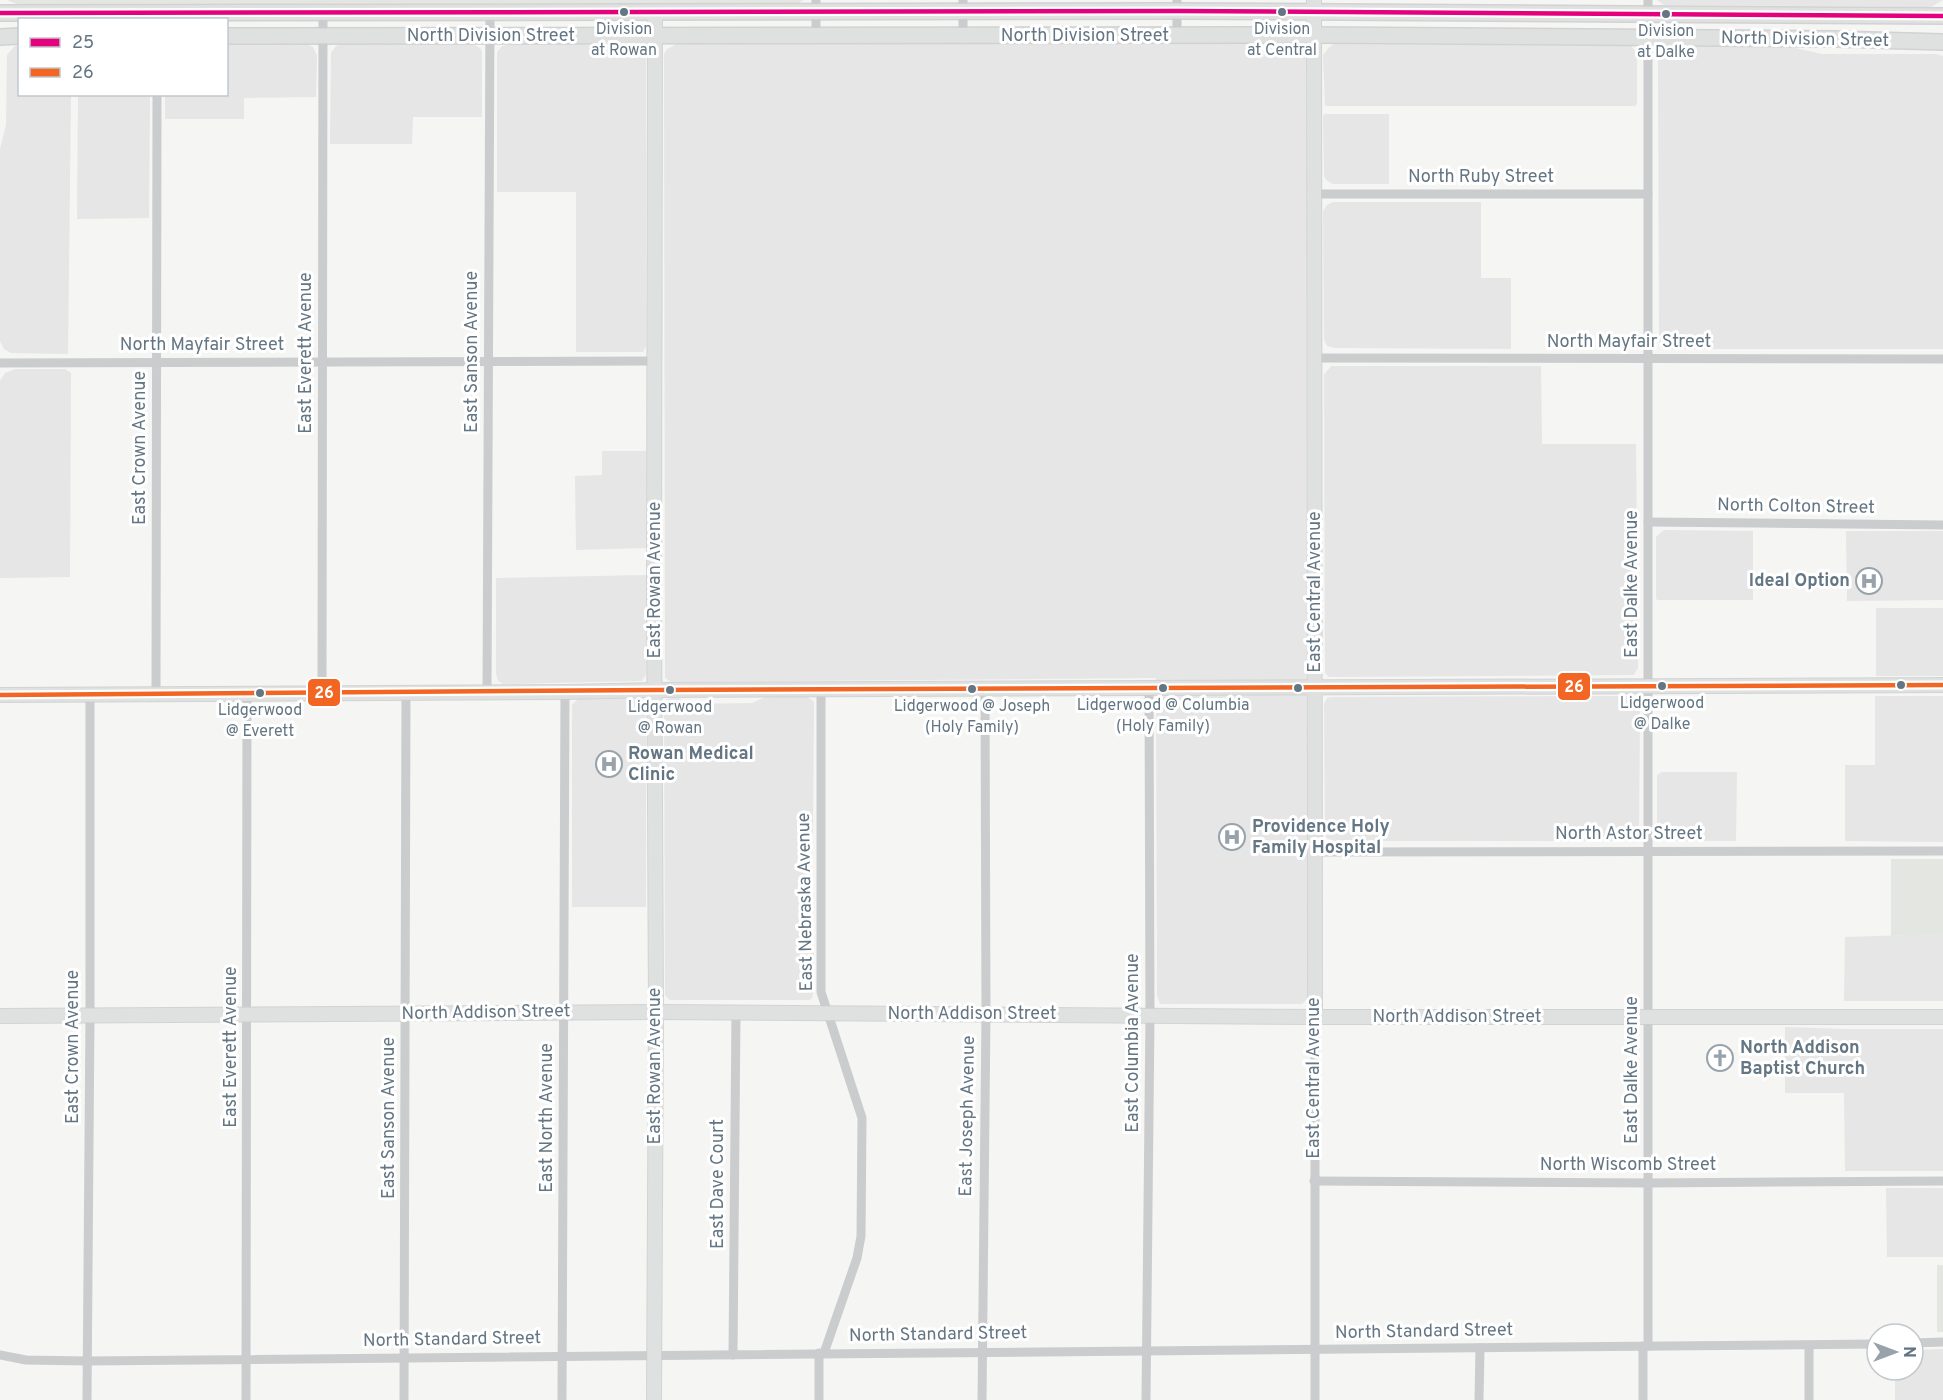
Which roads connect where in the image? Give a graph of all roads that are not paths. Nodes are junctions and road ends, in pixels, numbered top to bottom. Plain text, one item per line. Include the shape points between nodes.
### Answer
1 (816, 6) edge
2 (963, 6) edge
3 (1177, 6) edge
4 (1315, 6) edge
5 (1648, 7) edge
6 (323, 13) junction
7 (490, 13) junction
8 (655, 13) junction
9 (0, 14) edge
10 (1943, 16) edge
11 (1315, 35) junction
12 (18, 36) edge
13 (228, 36) edge
14 (323, 36) junction
15 (490, 36) junction
16 (655, 36) junction
17 (816, 36) junction
18 (963, 36) junction
19 (1177, 36) junction
20 (0, 37) edge
21 (1648, 37) junction
22 (1943, 42) edge
23 (157, 96) edge
24 (1315, 194) junction
25 (1648, 194) junction
26 (1315, 358) junction
27 (1648, 359) junction
28 (1943, 359) edge
29 (655, 361) junction
30 (156, 362) junction
31 (323, 362) junction
32 (489, 362) junction
33 (0, 363) edge
34 (1648, 522) junction
35 (1943, 525) edge
36 (1943, 685) edge
37 (1149, 687) junction
38 (1315, 687) junction
39 (1648, 687) junction
40 (821, 689) junction
41 (985, 689) junction
42 (655, 690) junction
43 (406, 692) junction
44 (487, 692) junction
45 (564, 692) junction
46 (247, 693) junction
47 (322, 693) junction
48 (156, 694) junction
49 (0, 695) edge
50 (90, 695) junction
51 (1648, 850) junction
52 (1943, 851) edge
53 (1315, 852) junction
54 (565, 1012) junction
55 (656, 1012) junction
56 (736, 1013) junction
57 (827, 1013) junction
58 (248, 1014) junction
59 (406, 1014) junction
60 (986, 1014) junction
61 (0, 1016) edge
62 (90, 1016) junction
63 (1150, 1016) junction
64 (1315, 1017) junction
65 (1648, 1017) junction
66 (1943, 1017) edge
67 (1314, 1180) junction
68 (1943, 1181) edge
69 (1648, 1183) junction
70 (1943, 1342) edge
71 (1925, 1343) edge
72 (1865, 1344) edge
73 (1809, 1345) junction
74 (1646, 1346) junction
75 (1480, 1348) junction
76 (1146, 1349) junction
77 (1315, 1349) junction
78 (982, 1351) junction
79 (822, 1353) junction
80 (0, 1355) edge
81 (654, 1355) junction
82 (733, 1355) junction
83 (562, 1356) junction
84 (405, 1358) junction
85 (246, 1359) junction
86 (87, 1361) junction
87 (87, 1400) edge
88 (246, 1400) edge
89 (404, 1400) edge
90 (562, 1400) edge
91 (654, 1400) edge
92 (819, 1400) edge
93 (982, 1400) edge
94 (1146, 1400) edge
95 (1315, 1400) edge
96 (1479, 1400) edge
97 (1643, 1400) edge
98 (1809, 1400) edge

1 - 2 main road, North Division Street
1 - 8 main road, North Division Street
1 - 17 street
2 - 3 main road, North Division Street
2 - 18 street
3 - 4 main road, North Division Street
3 - 19 street
4 - 5 main road, North Division Street
4 - 11 street, East Central Avenue
5 - 10 main road, North Division Street
5 - 21 street, East Dalke Avenue
6 - 7 main road, North Division Street
6 - 9 main road, North Division Street
6 - 14 street, East Everett Avenue
7 - 8 main road, North Division Street
7 - 15 street, East Sanson Avenue
8 - 16 street, East Rowan Avenue
11 - 19 main road, North Division Street
11 - 21 main road, North Division Street
11 - 24 street, East Central Avenue
12 - 20 main road
13 - 14 main road, North Division Street
14 - 15 main road, North Division Street
14 - 31 street, East Everett Avenue
15 - 16 main road, North Division Street
15 - 32 street, East Sanson Avenue
16 - 17 main road, North Division Street
16 - 29 street, East Rowan Avenue
17 - 18 main road, North Division Street
18 - 19 main road, North Division Street
21 - 22 main road, North Division Street
21 - 25 street, East Dalke Avenue
23 - 30 street, East Crown Avenue
24 - 25 street, North Ruby Street
24 - 26 street, East Central Avenue
25 - 27 street, East Dalke Avenue
26 - 27 street, North Mayfair Street
26 - 38 street, East Central Avenue
27 - 28 street, North Mayfair Street
27 - 34 street, East Dalke Avenue
29 - 32 street, North Mayfair Street
29 - 42 street, East Rowan Avenue
30 - 31 street, North Mayfair Street
30 - 33 street, North Mayfair Street
30 - 48 street, East Crown Avenue
31 - 32 street, North Mayfair Street
31 - 47 street, East Everett Avenue
32 - 44 street, East Sanson Avenue
34 - 35 street, North Colton Street
34 - 39 street, East Dalke Avenue
36 - 39 street
37 - 38 street
37 - 41 street
37 - 63 street, East Columbia Avenue
38 - 39 street
38 - 53 street, East Central Avenue
39 - 51 street, East Dalke Avenue
40 - 41 street
40 - 42 street
40 - 57 street, East Nebraska Avenue via 821,992
41 - 60 street, East Joseph Avenue
42 - 45 street
42 - 55 street, East Rowan Avenue
43 - 44 street
43 - 47 street
43 - 59 street, East Sanson Avenue
44 - 45 street
45 - 54 street, East North Avenue
46 - 47 street
46 - 48 street
46 - 58 street, East Everett Avenue
48 - 50 street
49 - 50 street
50 - 62 street, East Crown Avenue
51 - 52 street, North Astor Street
51 - 53 street, North Astor Street
51 - 65 street, East Dalke Avenue
53 - 64 street, East Central Avenue
54 - 55 street, North Addison Street
54 - 59 street, North Addison Street
54 - 83 street, East North Avenue
55 - 56 street, North Addison Street
55 - 81 street, East Rowan Avenue
56 - 57 street, North Addison Street
56 - 82 street, East Dave Court
57 - 60 street, North Addison Street
57 - 79 street, East Nebraska Avenue via 862,1118 861,1236 857,1258
58 - 59 street, North Addison Street
58 - 62 street, North Addison Street
58 - 85 street, East Everett Avenue
59 - 84 street, East Sanson Avenue
60 - 63 street, North Addison Street
60 - 78 street, East Joseph Avenue
61 - 62 street, North Addison Street
62 - 86 street, East Crown Avenue
63 - 64 street, North Addison Street
63 - 76 street, East Columbia Avenue
64 - 65 street, North Addison Street
64 - 67 street, East Central Avenue
65 - 66 street, North Addison Street
65 - 69 street, East Dalke Avenue
67 - 69 street, North Wiscomb Street
67 - 77 street, East Central Avenue
68 - 69 street, North Wiscomb Street
69 - 74 street, East Dalke Avenue
70 - 71 street
72 - 73 street, North Standard Street
73 - 74 street, North Standard Street
73 - 98 street
74 - 75 street, North Standard Street
74 - 97 street, East Dalke Avenue
75 - 77 street, North Standard Street
75 - 96 street
76 - 77 street, North Standard Street
76 - 78 street, North Standard Street
76 - 94 street, East Columbia Avenue
77 - 95 street, East Central Avenue
78 - 79 street, North Standard Street
78 - 93 street, East Joseph Avenue
79 - 82 street, North Standard Street
79 - 92 street, East Nebraska Avenue
80 - 86 street, North Standard Street via 26,1360
81 - 82 street, North Standard Street
81 - 83 street, North Standard Street
81 - 91 street, East Rowan Avenue
83 - 84 street, North Standard Street
83 - 90 street, East North Avenue
84 - 85 street, North Standard Street
84 - 89 street, East Sanson Avenue
85 - 86 street, North Standard Street
85 - 88 street, East Everett Avenue
86 - 87 street, East Crown Avenue

